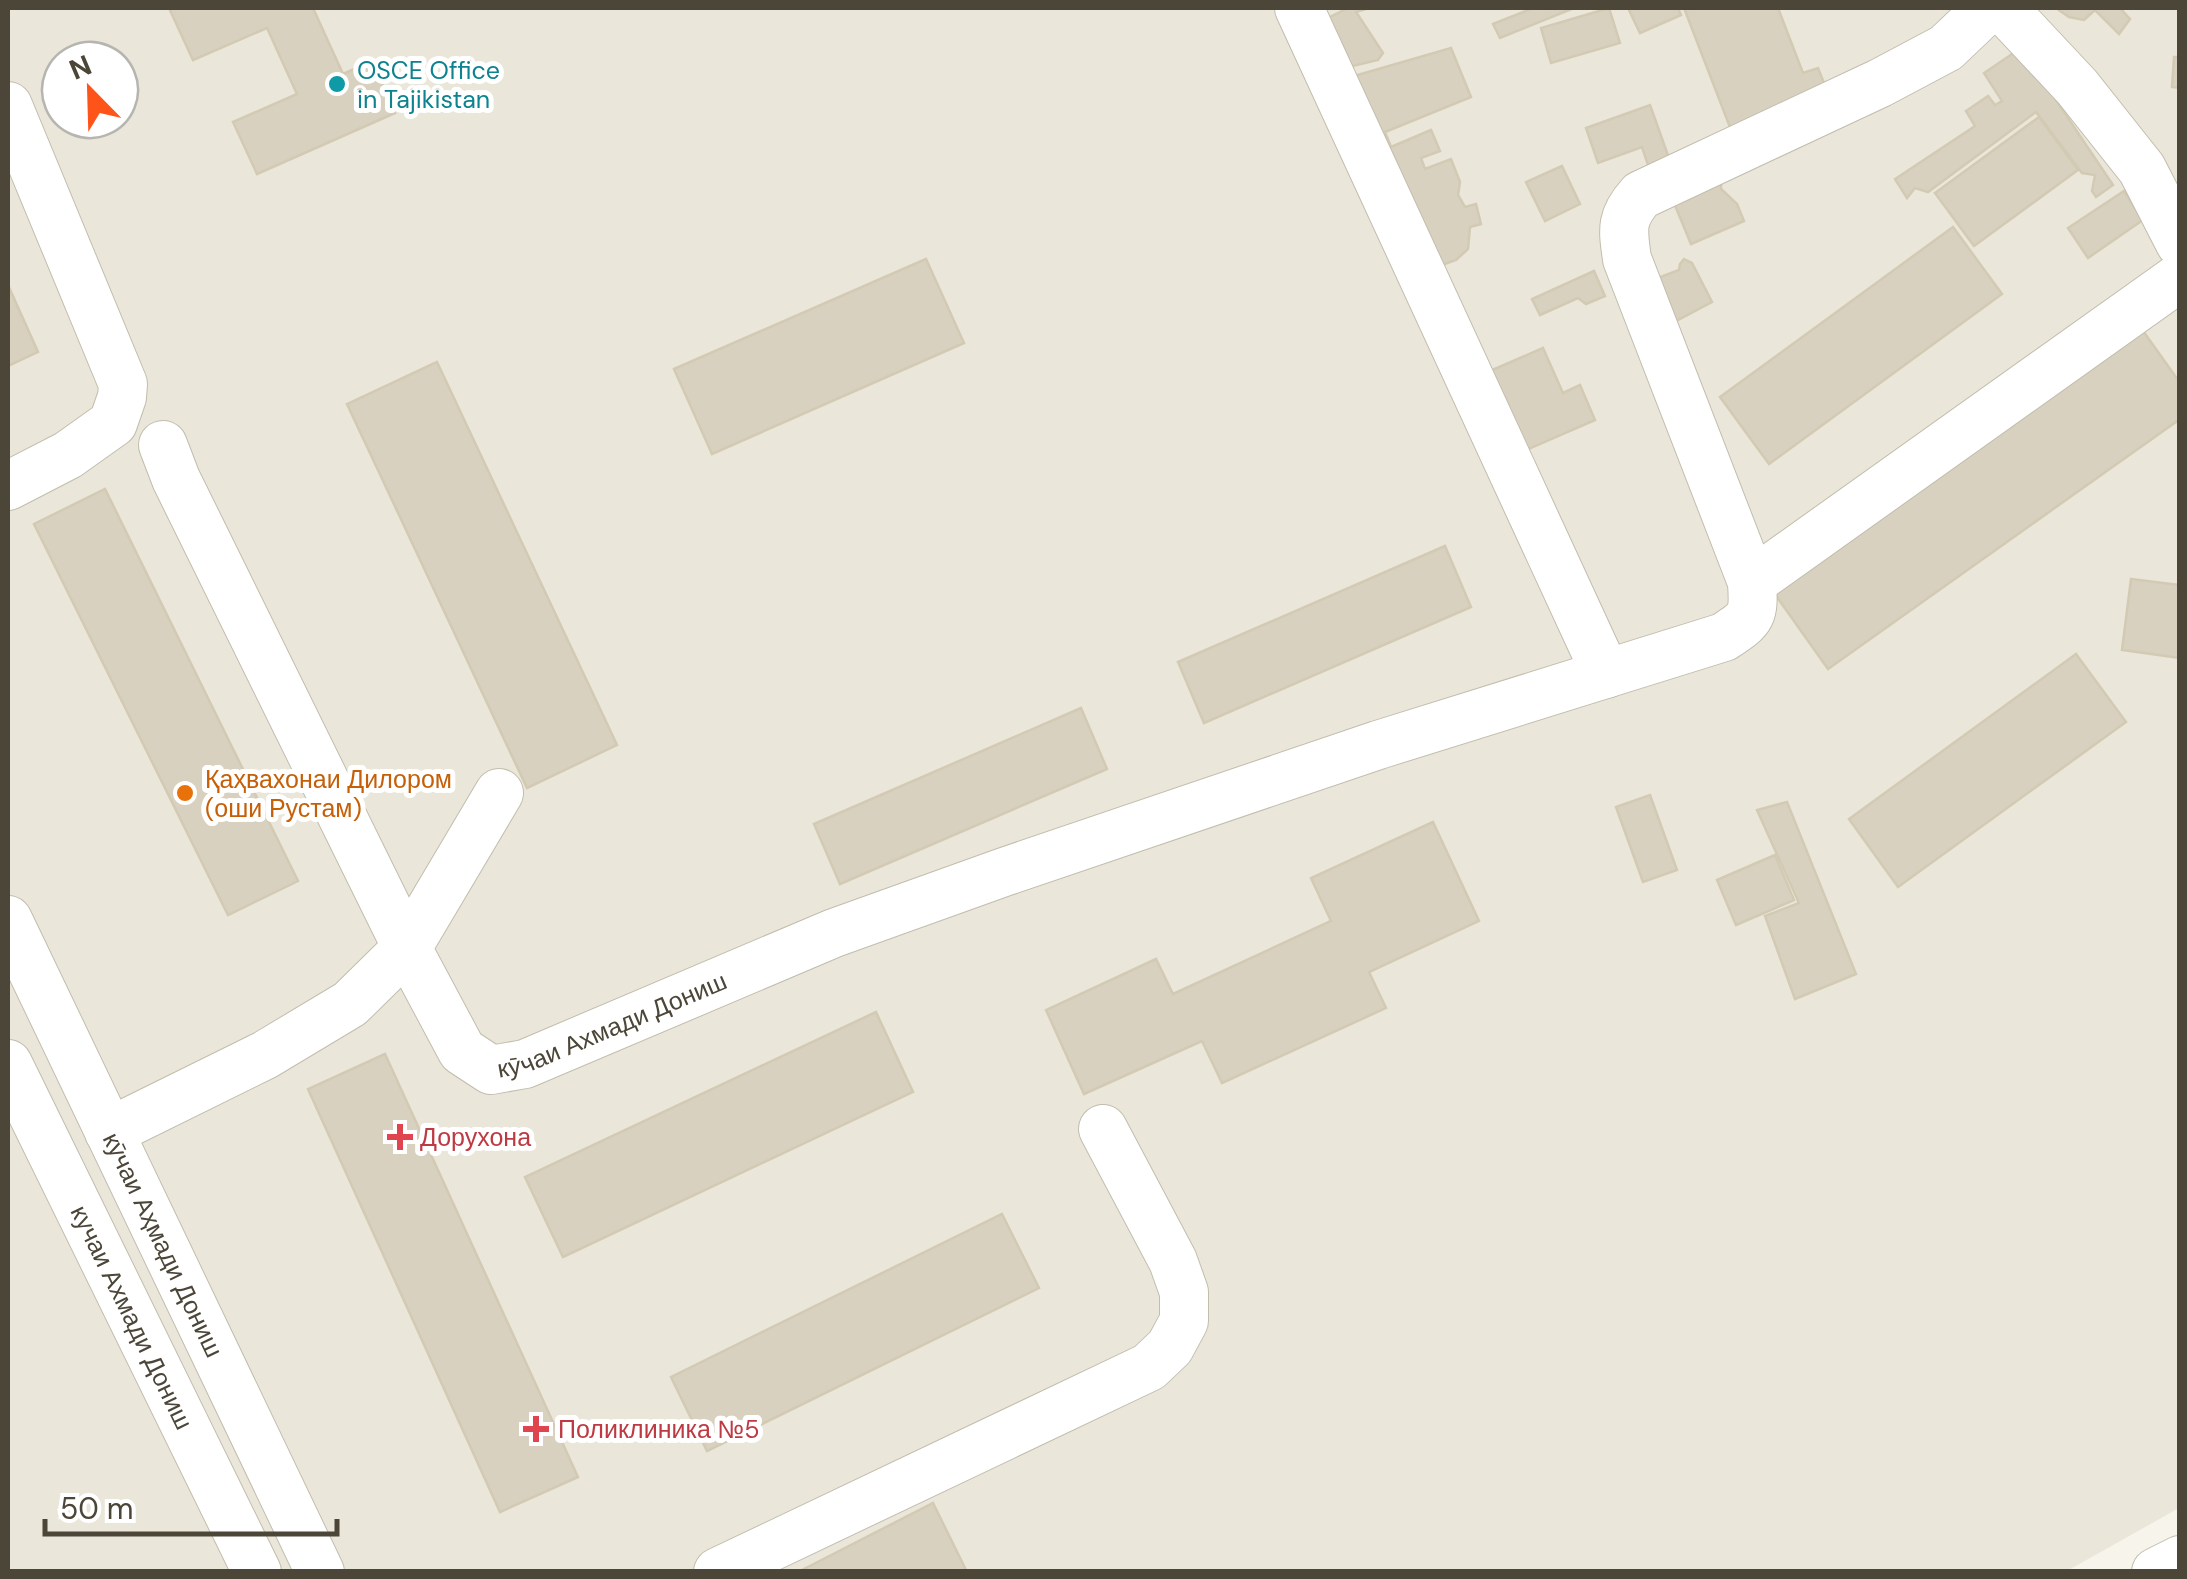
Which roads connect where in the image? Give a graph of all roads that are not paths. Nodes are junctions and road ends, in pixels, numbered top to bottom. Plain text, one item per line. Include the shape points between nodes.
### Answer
1 (1299, 8) edge
2 (1988, 8) edge
3 (2003, 8) edge
4 (8, 106) edge
5 (2180, 243) edge
6 (2180, 278) edge
7 (163, 445) dead end
8 (8, 486) edge
9 (1752, 582) junction
10 (1606, 674) junction
11 (499, 793) dead end
12 (8, 920) edge
13 (406, 948) junction
14 (8, 1064) edge
15 (21, 1122) edge
16 (1103, 1129) dead end
17 (108, 1132) junction
18 (2180, 1560) edge
19 (257, 1572) edge
20 (320, 1572) edge
21 (718, 1572) edge
22 (2156, 1572) edge

1 - 10 street
2 - 9 street via 1946,48 1641,195 1628,210 1627,259
3 - 5 street via 2078,87 2142,170
4 - 8 street via 123,384 112,422 68,455
6 - 9 street
7 - 13 street, кӯчаи Ахмади Дониш
9 - 10 street via 1747,622 1724,637
10 - 13 street, кӯчаи Ахмади Дониш via 1322,764 834,933 525,1064 491,1070 462,1051
11 - 13 street
12 - 17 street, кӯчаи Аҳмади Дониш
13 - 17 street via 350,1004 265,1055
14 - 15 street, кучаи Ахмади Дониш
15 - 19 street, кучаи Ахмади Дониш
16 - 21 street via 1184,1292 1184,1321 1170,1347 1149,1368
17 - 20 street, кӯчаи Аҳмади Дониш
18 - 22 street

